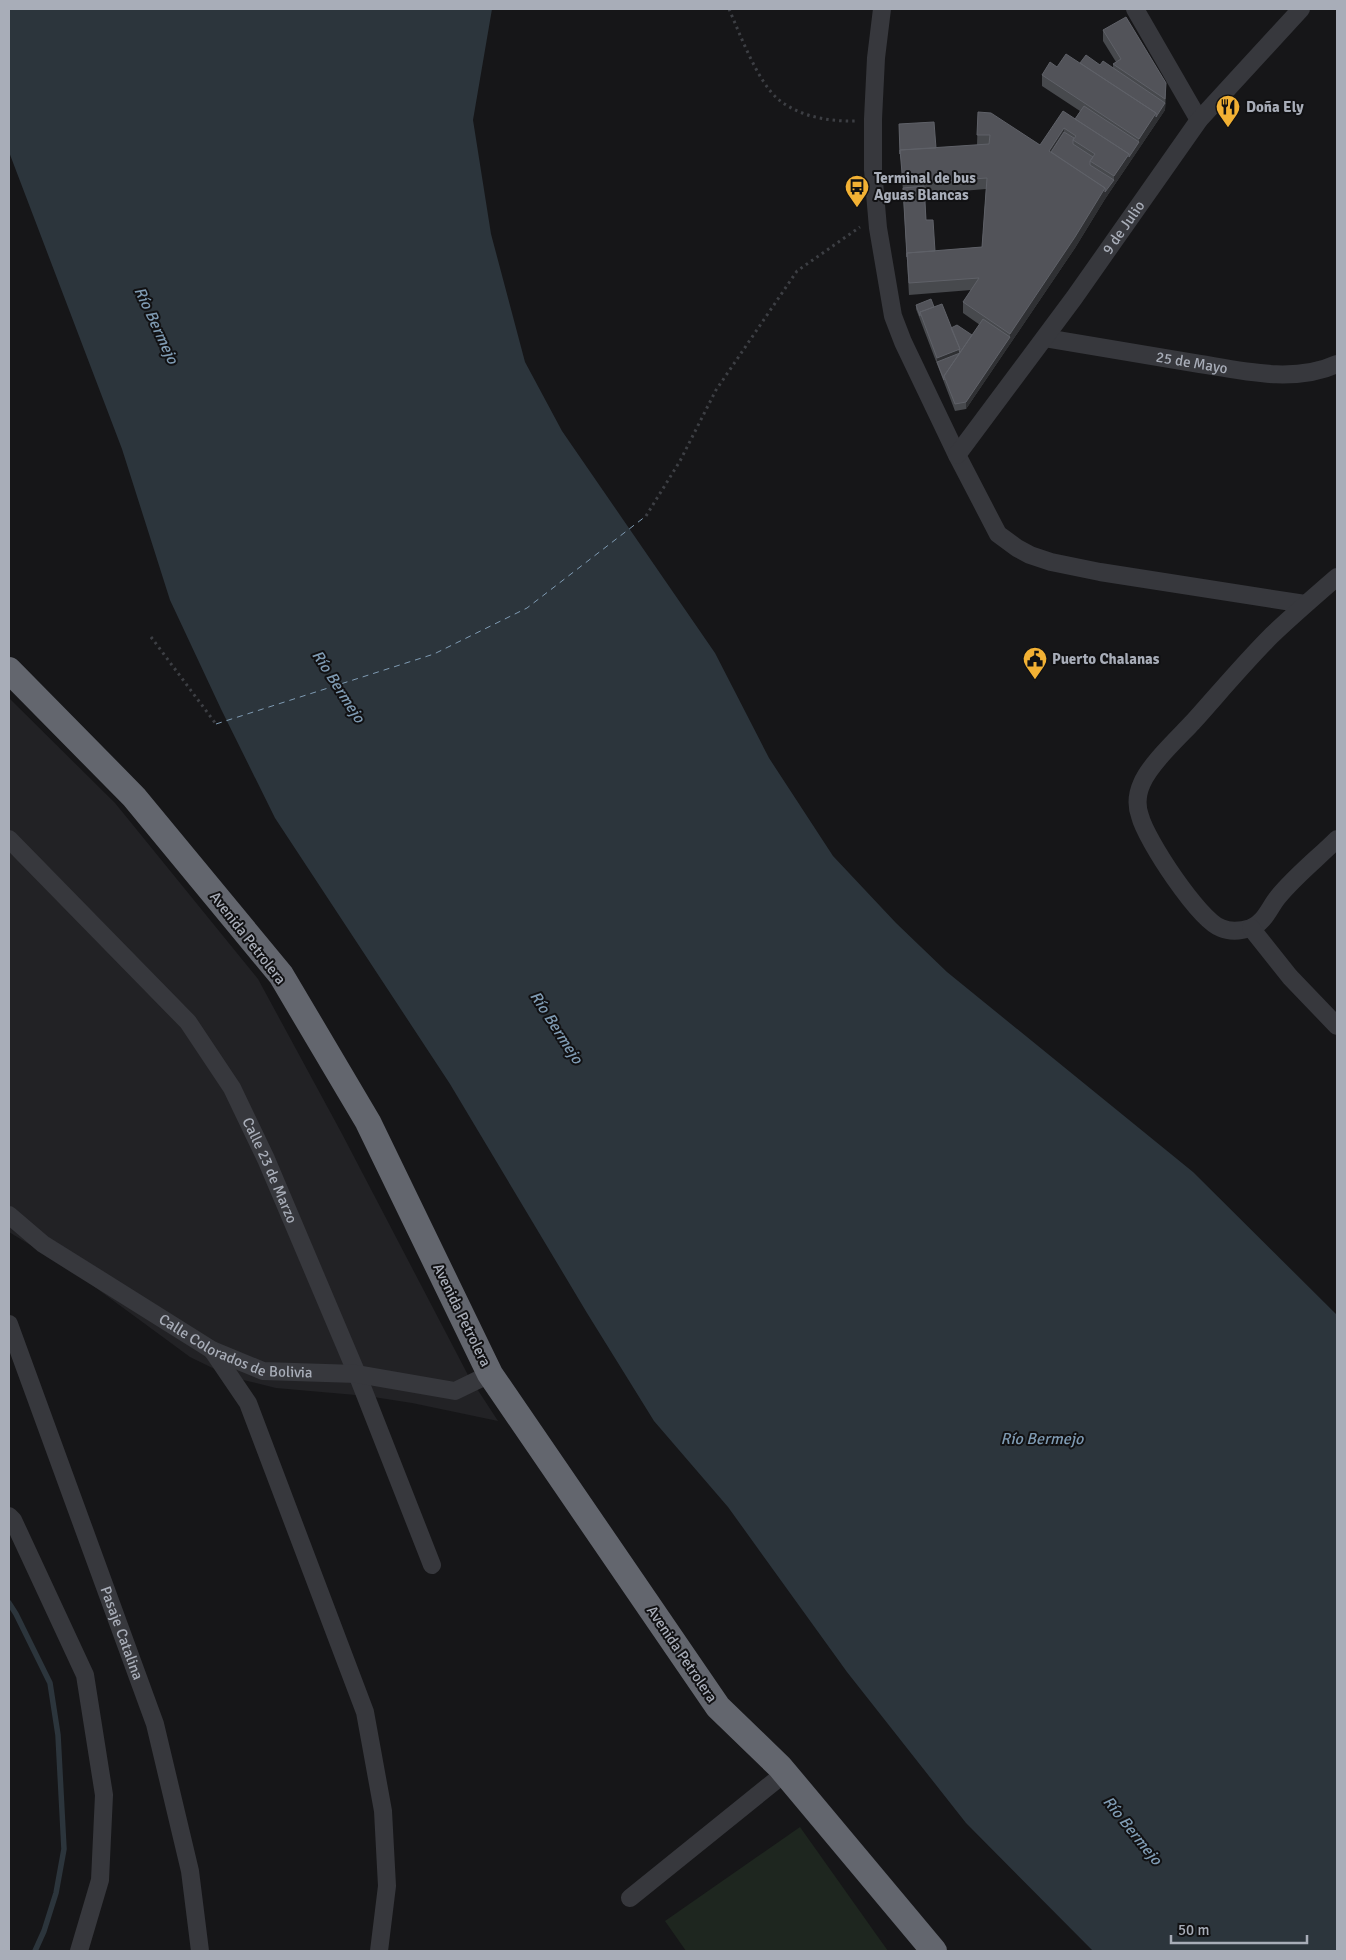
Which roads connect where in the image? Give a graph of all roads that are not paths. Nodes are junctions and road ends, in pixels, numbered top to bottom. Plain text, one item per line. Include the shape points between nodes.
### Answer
1 (882, 9) edge
2 (1135, 9) edge
3 (1301, 9) edge
4 (1199, 120) junction
5 (1045, 338) junction
6 (1337, 364) edge
7 (957, 456) junction
8 (1337, 577) edge
9 (1305, 604) junction
10 (9, 670) edge
11 (9, 839) edge
12 (1337, 839) edge
13 (1251, 928) junction
14 (1337, 1026) edge
15 (9, 1215) edge
16 (9, 1324) edge
17 (212, 1350) junction
18 (357, 1374) junction
19 (490, 1374) junction
20 (9, 1516) edge
21 (432, 1565) dead end
22 (785, 1773) junction
23 (630, 1898) dead end
24 (79, 1951) edge
25 (200, 1951) edge
26 (379, 1951) edge
27 (934, 1951) edge

1 - 7 street via 876,58 873,170 884,273 893,316 903,342
2 - 4 street
3 - 4 street, 9 de Julio
4 - 5 street, 9 de Julio
5 - 6 street, 25 de Mayo via 1256,372 1305,374
5 - 7 street, 9 de Julio
7 - 9 street via 998,534 1030,555 1100,572
8 - 9 street
9 - 13 street via 1271,636 1157,762 1142,782 1137,799 1144,830 1206,917 1220,928 1234,931
10 - 19 highway, Avenida Petrolera via 134,797 280,975 368,1122
11 - 18 street, Calle 23 de Marzo via 188,1022 226,1080 266,1159
12 - 13 street
13 - 14 street via 1290,977
15 - 17 street, Calle Colorados de Bolivia via 43,1244
16 - 25 street, Pasaje Catalina via 156,1724 190,1871
17 - 18 street, Calle Colorados de Bolivia via 263,1371
17 - 26 street via 248,1403 365,1712 384,1811 388,1886
18 - 19 street, Calle Colorados de Bolivia via 455,1391
18 - 21 street, Calle 23 de Marzo
19 - 22 highway, Avenida Petrolera via 718,1706
20 - 24 street via 85,1675 90,1702 104,1795 100,1880
22 - 23 street
22 - 27 highway, Avenida Petrolera

